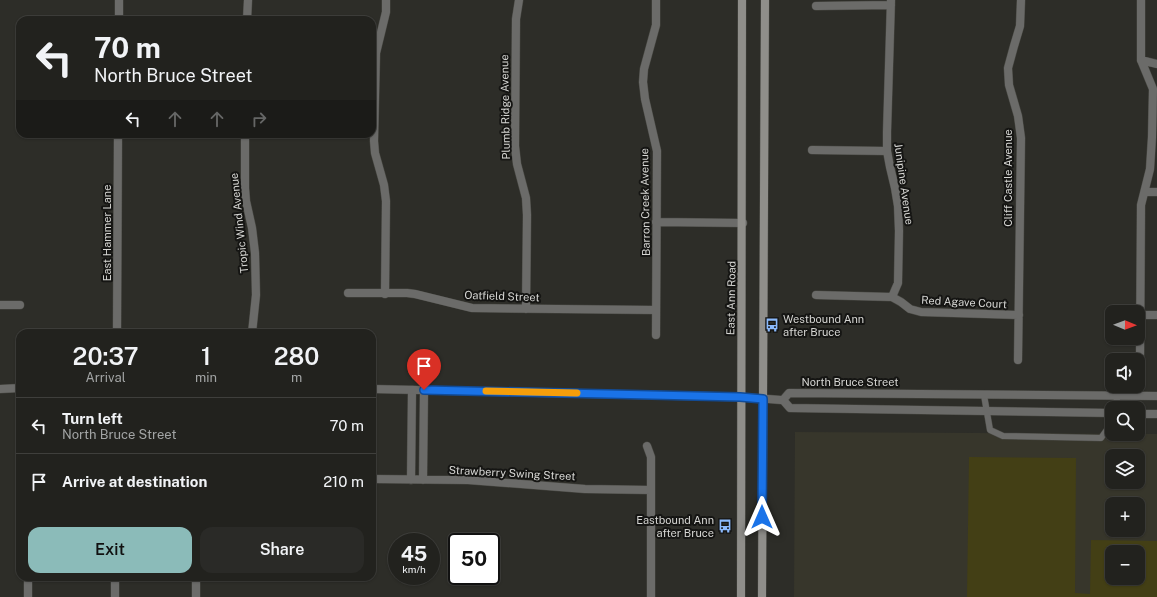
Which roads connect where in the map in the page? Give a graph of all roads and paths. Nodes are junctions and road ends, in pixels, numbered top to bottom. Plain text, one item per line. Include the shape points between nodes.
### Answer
1 (119, 0) edge
2 (248, 0) edge
3 (386, 0) edge
4 (519, 0) edge
5 (656, 0) edge
6 (742, 0) edge
7 (765, 0) edge
8 (1021, 0) edge
9 (1141, 0) edge
10 (891, 2) edge
11 (816, 6) dead end
12 (119, 16) edge
13 (247, 16) edge
14 (376, 53) edge
15 (1141, 60) junction
16 (1157, 64) edge
17 (118, 138) edge
18 (245, 138) edge
19 (374, 138) edge
20 (812, 150) dead end
21 (887, 151) junction
22 (1144, 192) junction
23 (1157, 192) edge
24 (656, 222) junction
25 (742, 223) junction
26 (348, 293) dead end
27 (385, 294) junction
28 (816, 295) dead end
29 (892, 297) junction
30 (0, 305) edge
31 (20, 305) dead end
32 (1140, 305) edge
33 (526, 309) junction
34 (656, 310) junction
35 (1018, 315) junction
36 (1145, 315) edge
37 (1157, 315) edge
38 (117, 329) edge
39 (252, 329) edge
40 (656, 335) dead end
41 (1018, 360) dead end
42 (16, 388) edge
43 (0, 389) edge
44 (376, 389) edge
45 (412, 390) junction
46 (424, 390) junction
47 (984, 395) junction
48 (1118, 396) junction
49 (1157, 396) edge
50 (740, 397) junction
51 (763, 399) junction
52 (780, 400) dead end
53 (1116, 401) edge
54 (987, 411) junction
55 (1105, 414) edge
56 (1145, 414) edge
57 (1157, 414) edge
58 (1105, 432) edge
59 (647, 446) dead end
60 (411, 447) junction
61 (423, 447) junction
62 (376, 479) edge
63 (411, 480) junction
64 (423, 480) junction
65 (651, 490) junction
66 (28, 581) edge
67 (115, 581) edge
68 (196, 581) edge
69 (28, 597) edge
70 (115, 597) edge
71 (196, 597) edge
72 (651, 597) edge
73 (741, 597) edge
74 (762, 597) edge

1 - 12 street
2 - 13 street
3 - 14 street via 386,12
4 - 33 street, Plumb Ridge Avenue via 516,19 515,146 526,198
5 - 24 street, Barron Creek Avenue via 656,25 643,82 657,151
6 - 25 main road, East Ann Road
7 - 51 main road
8 - 35 street, Cliff Castle Avenue via 1020,26 1008,68 1009,85 1021,138
9 - 15 street
10 - 11 street
10 - 21 street, Junipine Avenue
15 - 16 street
15 - 22 street via 1153,88 1150,169
17 - 38 street, East Hammer Lane
18 - 39 street, Tropic Wind Avenue via 246,201 255,253 256,295
19 - 27 street via 375,153 386,201
20 - 21 street
21 - 29 street, Junipine Avenue via 898,206 899,231 898,284
22 - 23 street
22 - 32 street via 1141,205
24 - 25 street
24 - 34 street, Barron Creek Avenue
25 - 50 main road, East Ann Road
26 - 27 street, Oatfield Street
27 - 33 street, Oatfield Street via 415,294 472,308
28 - 29 street
29 - 35 street, Red Agave Court via 910,309 921,312
30 - 31 street
33 - 34 street, Oatfield Street
34 - 40 street, Barron Creek Avenue
35 - 41 street, Cliff Castle Avenue
36 - 37 street
42 - 43 street
44 - 45 street
45 - 46 street
45 - 60 street
46 - 50 street
46 - 61 street
47 - 48 street, North Bruce Street
47 - 54 lane
47 - 54 street, North Bruce Street via 788,393 783,400 790,408
48 - 49 street, North Bruce Street
48 - 53 lane
50 - 51 street
50 - 73 main road, East Ann Road
51 - 52 street
51 - 74 main road
54 - 55 street, North Bruce Street
54 - 58 lane via 990,430 1003,436 1101,438
56 - 57 street
59 - 65 street via 651,457
60 - 61 lane
60 - 63 street
61 - 64 street
62 - 63 street, Strawberry Swing Street
63 - 64 street, Strawberry Swing Street
64 - 65 street, Strawberry Swing Street
65 - 72 street
66 - 69 street
67 - 70 street
68 - 71 street

